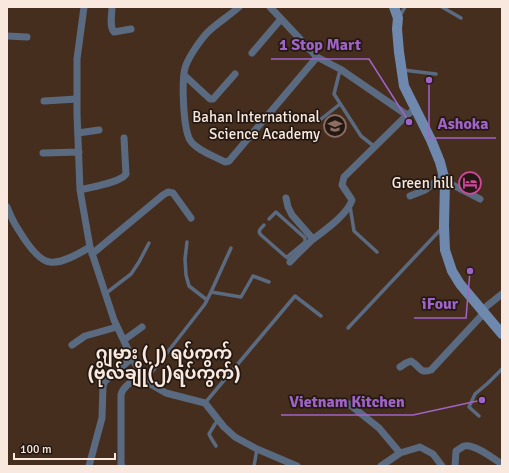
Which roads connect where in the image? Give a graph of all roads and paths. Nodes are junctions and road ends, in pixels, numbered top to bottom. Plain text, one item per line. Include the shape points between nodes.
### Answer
1 (84, 7) edge
2 (112, 7) edge
3 (239, 7) edge
4 (270, 7) edge
5 (394, 7) edge
6 (405, 7) edge
7 (442, 7) edge
8 (398, 18) junction
9 (461, 18) dead end
10 (281, 19) junction
11 (131, 30) dead end
12 (7, 36) edge
13 (27, 37) dead end
14 (252, 54) dead end
15 (317, 57) junction
16 (340, 69) junction
17 (401, 70) junction
18 (235, 74) dead end
19 (436, 74) dead end
20 (184, 75) junction
21 (77, 99) junction
22 (44, 102) dead end
23 (340, 104) junction
24 (411, 112) junction
25 (320, 120) dead end
26 (99, 130) dead end
27 (78, 133) junction
28 (124, 138) dead end
29 (375, 147) junction
30 (79, 152) junction
31 (43, 153) dead end
32 (445, 178) junction
33 (80, 190) junction
34 (410, 196) dead end
35 (286, 198) dead end
36 (480, 199) dead end
37 (350, 206) junction
38 (7, 207) edge
39 (191, 218) dead end
40 (269, 220) dead end
41 (264, 225) dead end
42 (444, 226) junction
43 (313, 239) junction
44 (187, 242) dead end
45 (149, 243) dead end
46 (231, 248) dead end
47 (91, 251) junction
48 (377, 252) dead end
49 (289, 260) junction
50 (269, 282) dead end
51 (211, 292) junction
52 (106, 294) junction
53 (502, 294) edge
54 (207, 300) junction
55 (483, 311) junction
56 (321, 316) dead end
57 (117, 327) junction
58 (142, 327) dead end
59 (348, 328) dead end
60 (502, 334) edge
61 (124, 340) junction
62 (72, 345) dead end
63 (132, 358) junction
64 (400, 367) dead end
65 (502, 369) edge
66 (144, 378) junction
67 (205, 403) junction
68 (349, 404) dead end
69 (479, 416) dead end
70 (218, 419) junction
71 (216, 446) dead end
72 (257, 450) junction
73 (400, 453) junction
74 (502, 464) edge
75 (89, 466) edge
76 (122, 466) edge
77 (254, 466) edge
78 (297, 466) edge
79 (381, 466) edge
80 (442, 466) edge
81 (455, 466) edge

1 - 21 street via 77,59
2 - 11 street via 112,30
3 - 20 street via 208,32 186,64
4 - 10 street
5 - 8 main road
6 - 8 lane
7 - 9 lane
8 - 17 main road
10 - 14 street
10 - 15 street
12 - 13 street
15 - 16 street
15 - 20 street via 229,162 196,148 189,139 183,106
16 - 23 lane via 334,94
16 - 24 street
17 - 19 lane
17 - 24 main road
18 - 20 street via 213,99
21 - 22 street
21 - 27 street
23 - 25 lane
23 - 29 lane via 361,136
24 - 29 street
24 - 32 main road via 431,140
26 - 27 street
27 - 30 street
28 - 33 street via 124,177 118,181
29 - 37 street via 344,177 342,185 352,200
30 - 31 street
30 - 33 street
32 - 34 street
32 - 36 street
32 - 42 main road
33 - 47 street
35 - 43 street via 292,215
37 - 43 street
37 - 48 lane via 354,232
38 - 47 street via 17,228 31,247 48,262 57,262
39 - 47 street via 173,193 168,192
40 - 49 lane via 276,212 305,238 305,242
41 - 49 lane via 259,233
42 - 55 main road via 445,250 452,271
42 - 59 lane
43 - 49 street
44 - 54 lane via 185,259 189,286
45 - 52 lane via 132,274
46 - 51 lane
47 - 52 street
50 - 51 lane via 253,276 241,297
51 - 54 lane
52 - 57 street
53 - 55 street
54 - 66 lane
55 - 60 main road
55 - 64 street via 431,370 421,370 411,361
56 - 67 lane via 295,296
57 - 61 street
57 - 62 street via 85,336
58 - 61 street
61 - 63 street
63 - 66 street
63 - 75 street via 105,381 102,418
65 - 69 lane via 475,394 469,407
66 - 67 street via 166,393
66 - 76 street via 124,388 121,395
67 - 70 street
68 - 73 street via 379,428
70 - 71 lane via 209,434
70 - 72 street via 235,437
72 - 77 lane
72 - 78 street
73 - 79 street
73 - 80 street via 420,447 433,454
74 - 81 street via 485,453 464,446 456,451

